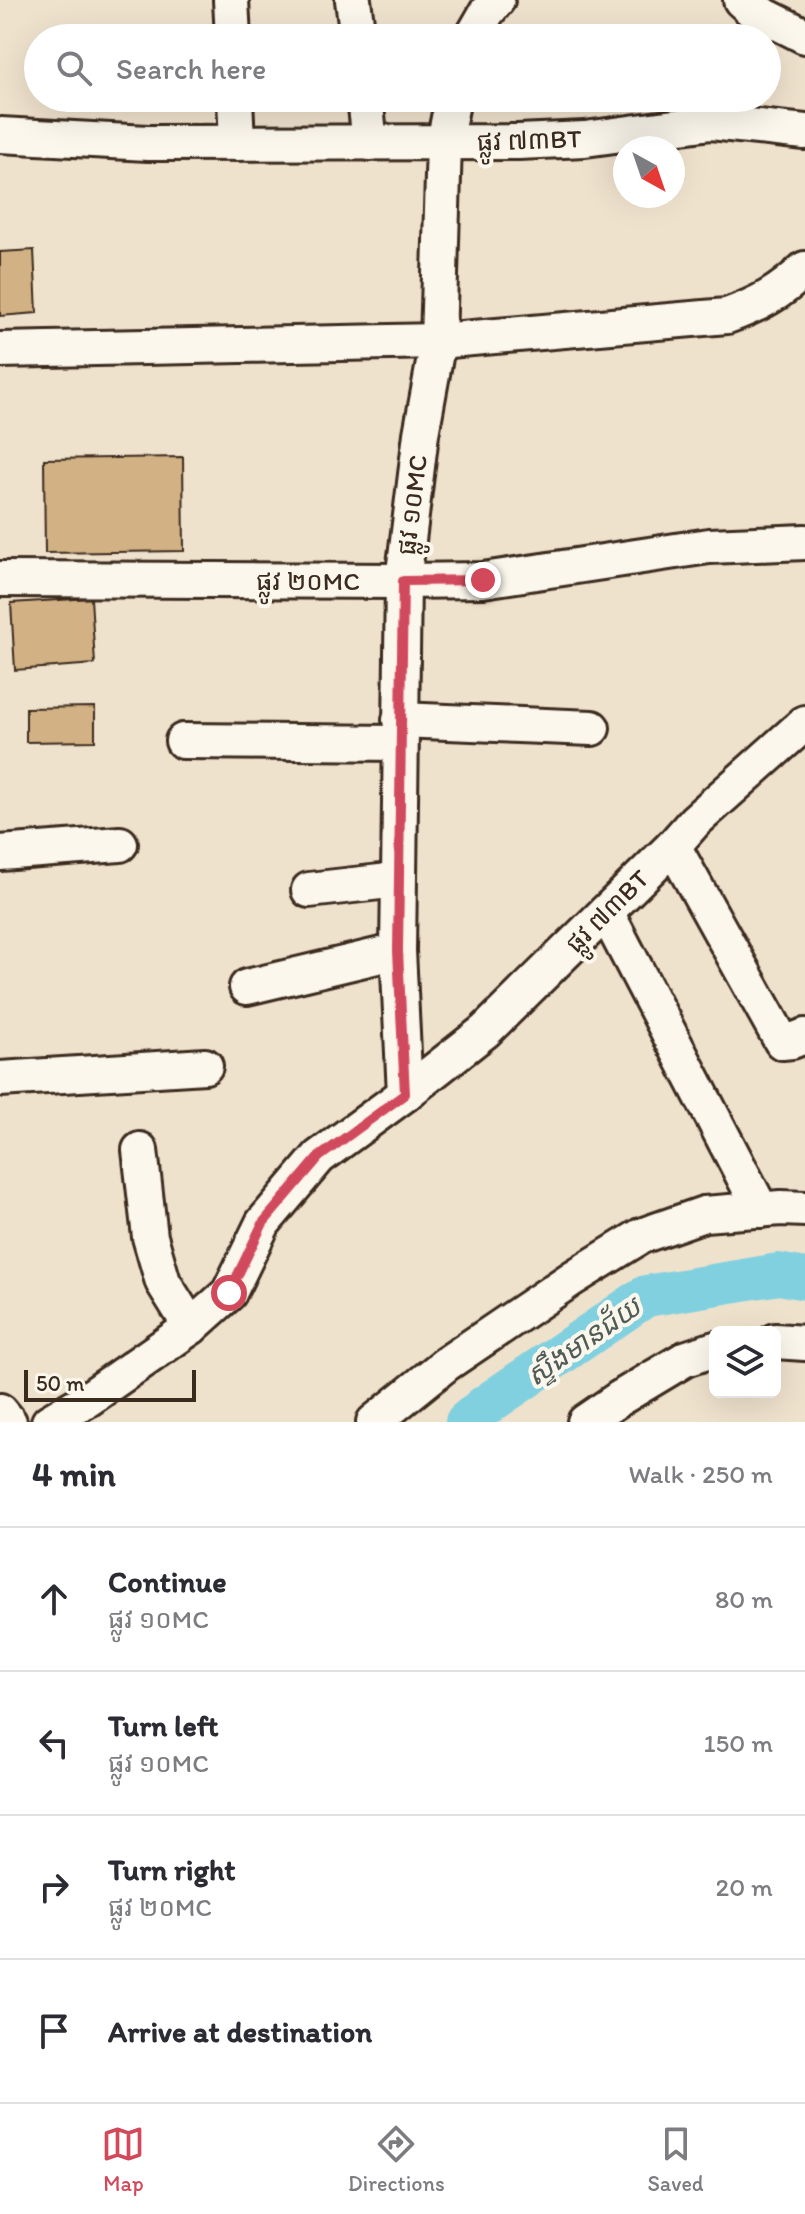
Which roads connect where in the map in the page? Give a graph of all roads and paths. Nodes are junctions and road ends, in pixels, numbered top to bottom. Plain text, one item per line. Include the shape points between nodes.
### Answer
1 (231, 0) edge
2 (353, 0) edge
3 (497, 0) edge
4 (741, 0) edge
5 (232, 24) edge
6 (356, 24) edge
7 (480, 24) edge
8 (805, 36) edge
9 (236, 112) edge
10 (367, 112) edge
11 (450, 112) edge
12 (805, 132) edge
13 (0, 135) edge
14 (237, 143) junction
15 (370, 143) junction
16 (444, 143) junction
17 (805, 269) edge
18 (438, 341) junction
19 (0, 350) edge
20 (805, 542) edge
21 (0, 579) edge
22 (403, 581) junction
23 (805, 723) edge
24 (592, 728) dead end
25 (400, 731) junction
26 (183, 741) dead end
27 (120, 844) dead end
28 (673, 846) junction
29 (0, 853) edge
30 (398, 880) junction
31 (309, 890) dead end
32 (606, 912) junction
33 (398, 951) junction
34 (247, 987) dead end
35 (805, 1036) edge
36 (205, 1066) dead end
37 (0, 1079) edge
38 (405, 1094) junction
39 (140, 1150) dead end
40 (805, 1209) edge
41 (761, 1210) junction
42 (191, 1327) junction
43 (781, 1341) edge
44 (805, 1343) edge
45 (709, 1351) edge
46 (0, 1411) edge
47 (94, 1411) edge
48 (9, 1422) edge
49 (49, 1422) edge
50 (374, 1422) edge
51 (585, 1422) edge

1 - 5 street
2 - 6 street
3 - 7 street
4 - 8 street
9 - 14 street
10 - 15 street
11 - 16 street, ផ្លូវ ១០MC
12 - 16 street, ផ្លូវ ៧៣BT via 711,122 585,139
13 - 14 street, ផ្លូវ ៧៣BT
14 - 15 street, ផ្លូវ ៧៣BT
15 - 16 street, ផ្លូវ ៧៣BT
16 - 18 street, ផ្លូវ ១០MC
17 - 18 street via 757,305 727,316
18 - 19 street
18 - 22 street, ផ្លូវ ១០MC
20 - 22 street, ផ្លូវ ២០MC via 709,546 483,580
21 - 22 street, ផ្លូវ ២០MC
22 - 25 street, ផ្លូវ ១០MC
23 - 28 street, ផ្លូវ ៧៣BT
24 - 25 street
25 - 26 street
25 - 30 street, ផ្លូវ ១០MC
27 - 29 street
28 - 32 street, ផ្លូវ ៧៣BT
28 - 35 street via 782,1042
30 - 31 street
30 - 33 street, ផ្លូវ ១០MC
32 - 38 street, ផ្លូវ ៧៣BT via 485,1031
32 - 41 street
33 - 34 street
33 - 38 street, ផ្លូវ ១០MC
36 - 37 street
38 - 42 street via 319,1157 263,1223 229,1293
39 - 42 street via 150,1237 163,1282
40 - 41 street
41 - 50 street via 704,1214 641,1236 446,1364
42 - 47 street
43 - 44 street
45 - 51 street via 685,1359
46 - 48 street
47 - 49 street

